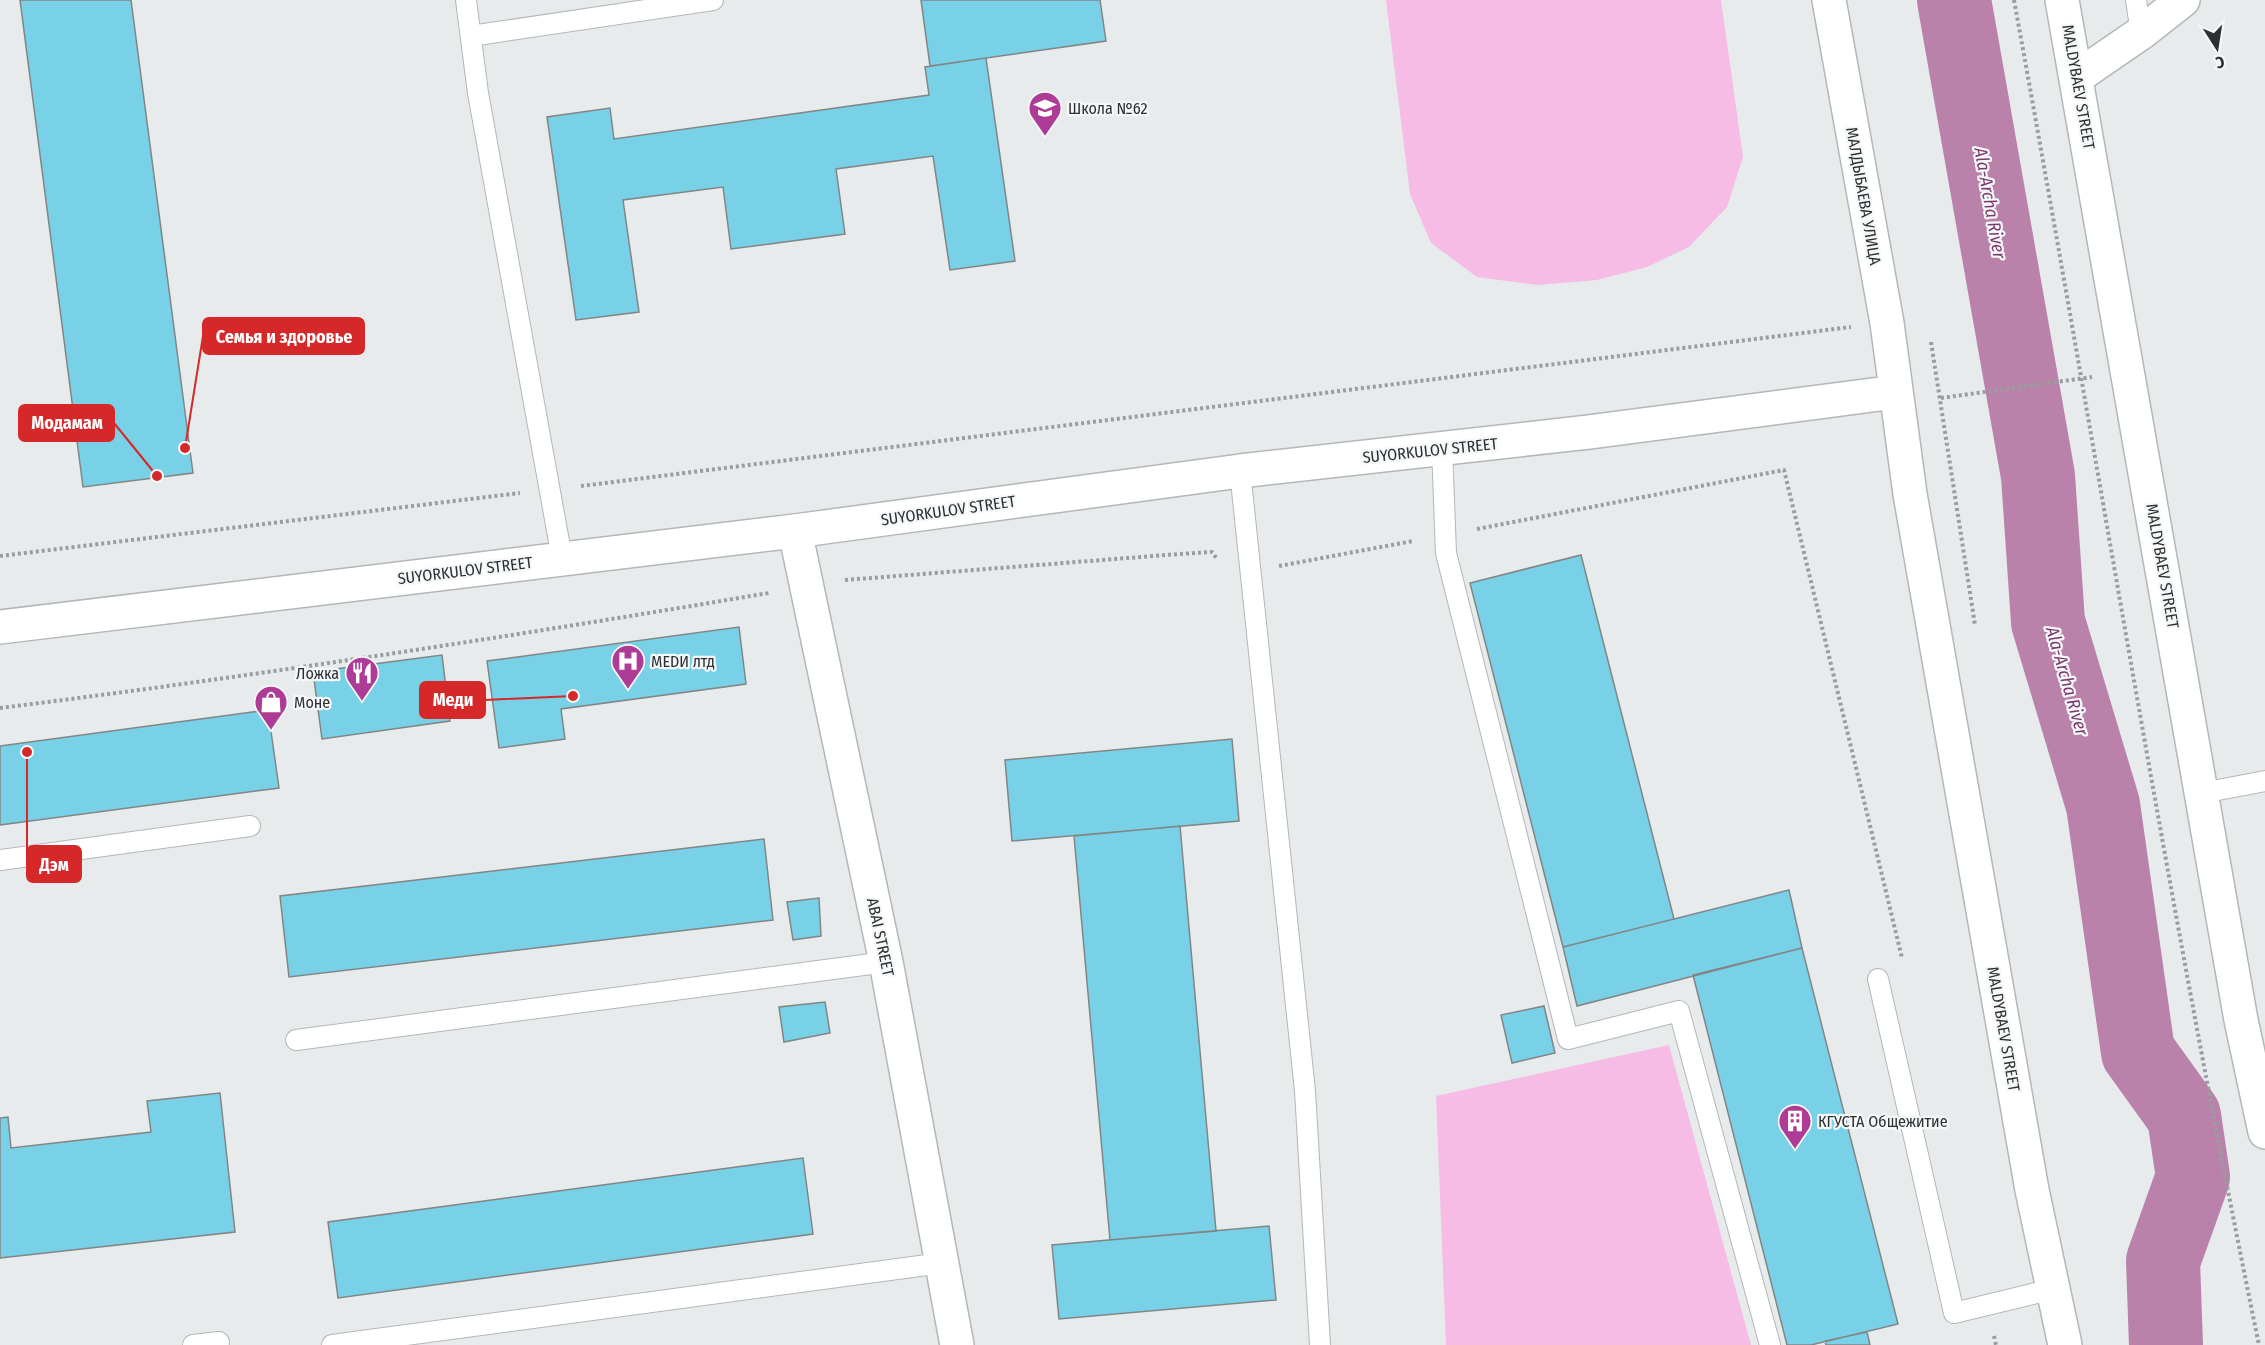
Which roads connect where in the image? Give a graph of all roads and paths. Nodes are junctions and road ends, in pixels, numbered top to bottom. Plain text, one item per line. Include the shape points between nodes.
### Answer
1 (466, 0) edge
2 (713, 0) edge
3 (1828, 0) edge
4 (2014, 0) edge
5 (2062, 0) edge
6 (2136, 0) edge
7 (2183, 0) edge
8 (2141, 33) junction
9 (471, 36) junction
10 (2077, 77) junction
11 (1887, 323) junction
12 (1930, 340) dead end
13 (2084, 379) junction
14 (1895, 392) junction
15 (1442, 448) junction
16 (1240, 471) junction
17 (549, 490) junction
18 (795, 531) junction
19 (1467, 531) dead end
20 (1419, 540) dead end
21 (0, 556) edge
22 (562, 558) junction
23 (1278, 566) dead end
24 (1225, 568) dead end
25 (807, 586) junction
26 (0, 627) edge
27 (0, 708) edge
28 (2265, 781) edge
29 (2202, 793) junction
30 (250, 826) dead end
31 (0, 860) edge
32 (886, 962) junction
33 (1904, 965) dead end
34 (1878, 979) dead end
35 (296, 1040) dead end
36 (2264, 1125) edge
37 (942, 1263) junction
38 (2053, 1289) junction
39 (1994, 1334) dead end
40 (219, 1342) dead end
41 (193, 1345) edge
42 (332, 1345) edge
43 (957, 1345) edge
44 (1320, 1345) edge
45 (1770, 1345) edge
46 (1996, 1345) edge
47 (2065, 1345) edge
48 (2259, 1345) edge

1 - 9 lane
2 - 9 lane
3 - 11 street, МАЛДЫБАЕВА УЛИЦА
4 - 13 path
5 - 10 street, MALDYBAEV STREET
6 - 8 lane
7 - 8 street
8 - 10 street
9 - 17 lane
10 - 29 street, MALDYBAEV STREET
11 - 14 street, МАЛДЫБАЕВА УЛИЦА
11 - 17 path
12 - 13 path via 1941,398
13 - 48 path via 2160,836
14 - 15 street, SUYORKULOV STREET
14 - 38 street, MALDYBAEV STREET via 2028,1167
15 - 16 street, SUYORKULOV STREET
15 - 45 lane via 1446,553 1568,1039 1679,1011
16 - 18 street, SUYORKULOV STREET
16 - 44 lane via 1305,1091
17 - 21 path
17 - 22 lane
18 - 22 street, SUYORKULOV STREET
18 - 25 street, ABAI STREET
19 - 33 path via 1784,470
20 - 23 path
22 - 26 street, SUYORKULOV STREET
24 - 25 path via 1212,552 825,581
25 - 27 path via 524,634
25 - 32 street, ABAI STREET
28 - 29 lane
29 - 36 street, MALDYBAEV STREET via 2241,1020
30 - 31 lane
32 - 35 lane
32 - 37 street, ABAI STREET
34 - 38 lane via 1954,1313
37 - 42 lane
37 - 43 street, ABAI STREET
38 - 47 street, MALDYBAEV STREET
39 - 46 path
40 - 41 lane

